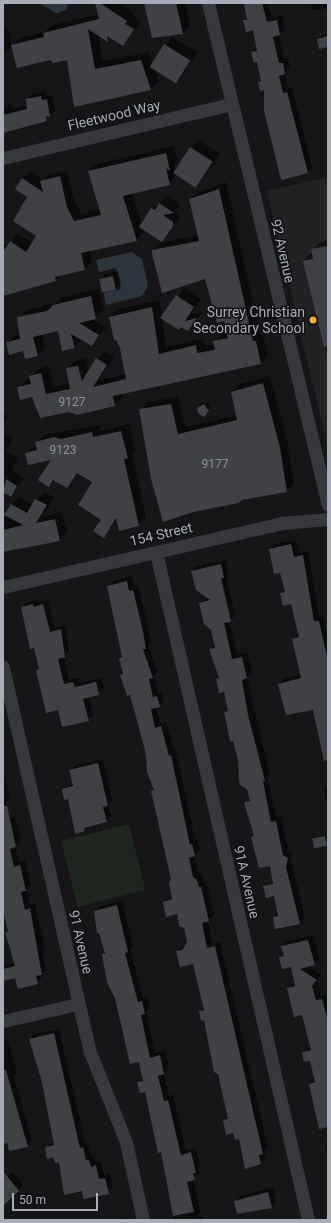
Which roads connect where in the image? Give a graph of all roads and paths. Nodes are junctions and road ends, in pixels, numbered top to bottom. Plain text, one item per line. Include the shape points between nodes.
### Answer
1 (208, 3) edge
2 (232, 104) junction
3 (3, 158) edge
4 (328, 505) edge
5 (328, 519) edge
6 (156, 552) junction
7 (3, 587) edge
8 (3, 667) edge
9 (78, 1004) junction
10 (3, 1020) edge
11 (143, 1220) edge
12 (308, 1220) edge

1 - 2 street, 92 Avenue
2 - 3 street, Fleetwood Way
2 - 4 street, 92 Avenue
5 - 6 street, 154 Street via 282,523
6 - 7 street, 154 Street
6 - 12 street, 91A Avenue
8 - 9 street, 91 Avenue
9 - 10 street
9 - 11 street, 91 Avenue via 98,1076 126,1142

